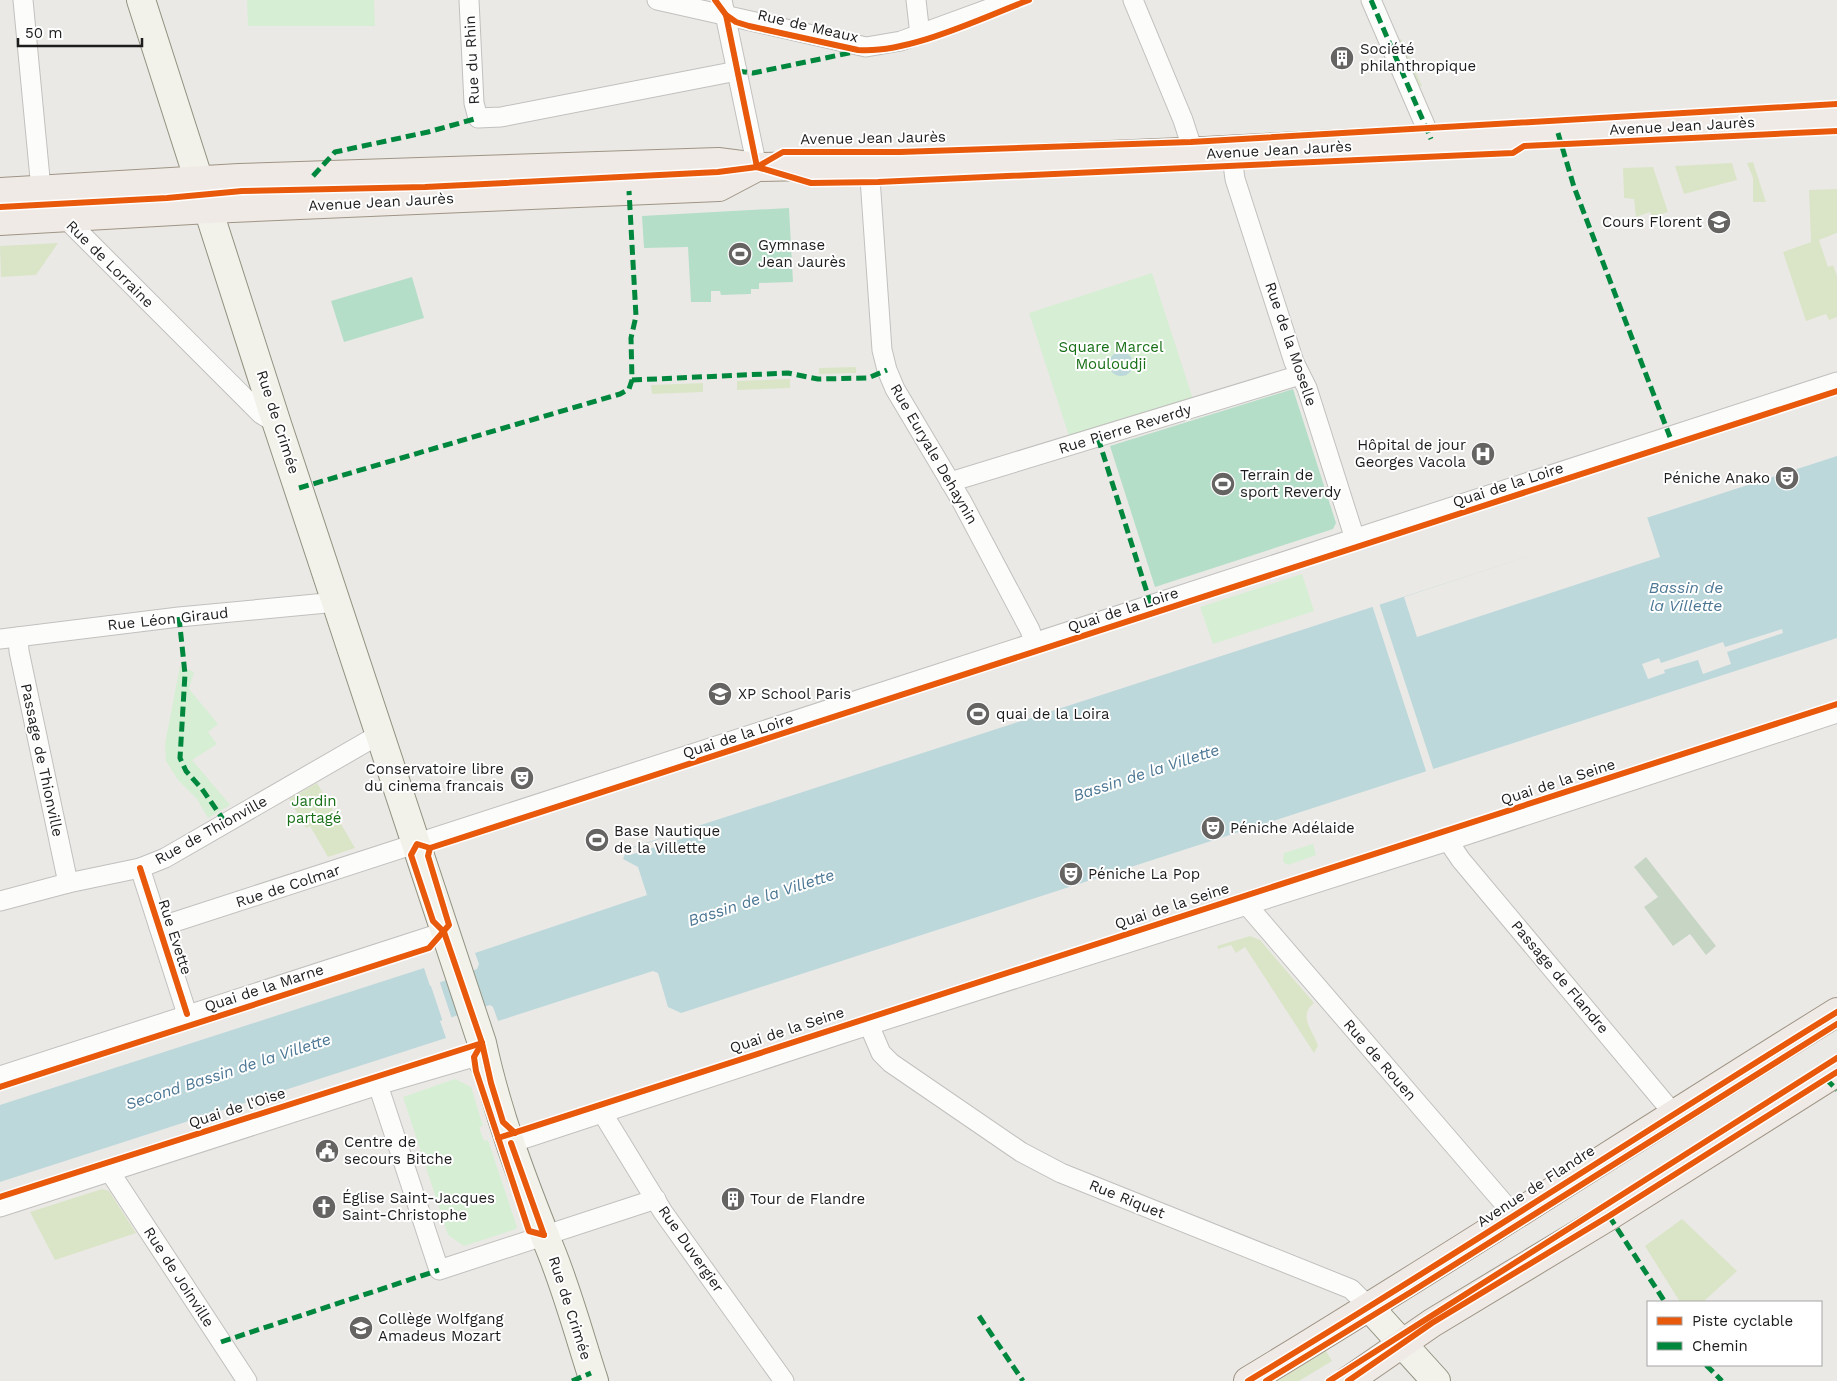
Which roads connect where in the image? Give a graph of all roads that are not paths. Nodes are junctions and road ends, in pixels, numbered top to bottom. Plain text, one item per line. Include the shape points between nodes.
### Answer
1 (23, 0) edge
2 (140, 0) edge
3 (469, 0) edge
4 (657, 0) edge
5 (916, 0) edge
6 (1013, 0) edge
7 (1133, 0) edge
8 (1371, 0) edge
9 (724, 8) edge
10 (920, 34) junction
11 (737, 71) junction
12 (1837, 118) edge
13 (1431, 139) junction
14 (1230, 149) junction
15 (1193, 151) junction
16 (869, 164) junction
17 (757, 167) junction
18 (198, 180) junction
19 (41, 189) junction
20 (0, 192) edge
21 (209, 210) junction
22 (65, 218) junction
23 (0, 221) edge
24 (1300, 375) junction
25 (1837, 382) edge
26 (277, 424) junction
27 (950, 482) junction
28 (1355, 539) junction
29 (337, 602) junction
30 (9, 638) edge
31 (1034, 642) junction
32 (1837, 713) edge
33 (380, 734) junction
34 (1448, 841) junction
35 (417, 844) junction
36 (140, 868) junction
37 (68, 883) junction
38 (0, 901) edge
39 (1246, 904) junction
40 (159, 927) junction
41 (444, 932) junction
42 (1837, 1012) edge
43 (187, 1014) junction
44 (869, 1025) junction
45 (1837, 1072) edge
46 (0, 1076) edge
47 (491, 1083) junction
48 (378, 1085) junction
49 (1674, 1112) junction
50 (603, 1114) junction
51 (511, 1143) junction
52 (110, 1172) junction
53 (656, 1200) junction
54 (0, 1207) edge
55 (1514, 1215) junction
56 (544, 1235) junction
57 (1369, 1307) junction
58 (1403, 1344) junction
59 (248, 1381) edge
60 (594, 1381) edge
61 (784, 1381) edge
62 (1248, 1381) edge
63 (1348, 1381) edge
64 (1436, 1381) edge

1 - 19 street
2 - 18 street, Rue de Crimée
3 - 11 street, Rue du Rhin via 474,103 478,118 501,118
4 - 9 street
5 - 10 street
6 - 10 street, Rue de Meaux
7 - 15 street
8 - 13 street
9 - 10 street, Rue de Meaux via 866,47
9 - 11 street
11 - 17 street
12 - 13 main road, Avenue Jean Jaurès
13 - 14 main road, Avenue Jean Jaurès
14 - 15 main road, Avenue Jean Jaurès
14 - 24 street, Rue de la Moselle via 1235,179
15 - 16 main road, Avenue Jean Jaurès
16 - 17 main road, Avenue Jean Jaurès
16 - 27 street, Rue Euryale Dehaynin via 886,370
17 - 18 main road, Avenue Jean Jaurès via 718,162
17 - 21 main road, Avenue Jean Jaurès via 719,187
18 - 19 main road, Avenue Jean Jaurès
18 - 21 street, Rue de Crimée
19 - 20 main road, Avenue Jean Jaurès
19 - 22 street, Rue de Lorraine
21 - 22 main road, Avenue Jean Jaurès
21 - 26 street, Rue de Crimée
22 - 23 main road, Avenue Jean Jaurès
22 - 26 street, Rue de Lorraine via 261,414
24 - 27 street, Rue Pierre Reverdy
24 - 28 street, Rue de la Moselle via 1307,388
25 - 28 street, Quai de la Loire
26 - 29 street, Rue de Crimée
27 - 31 street, Rue Euryale Dehaynin
28 - 31 street, Quai de la Loire
29 - 30 street, Rue Léon Giraud
29 - 33 street, Rue de Crimée
30 - 37 street, Passage de Thionville via 19,651
31 - 35 street, Quai de la Loire
32 - 34 street, Quai de la Seine
33 - 35 street, Rue de Crimée
33 - 36 street, Rue de Thionville via 165,858
34 - 39 street, Quai de la Seine
34 - 49 street, Passage de Flandre
35 - 40 street, Rue de Colmar
35 - 41 street, Rue de Crimée
36 - 37 street, Rue de Thionville
36 - 40 street, Rue Evette
37 - 38 street, Rue de Thionville
39 - 44 street, Quai de la Seine
39 - 55 street, Rue de Rouen
40 - 43 street, Rue Evette
41 - 43 street, Quai de la Marne
41 - 47 street, Rue de Crimée via 482,1042
42 - 49 main road, Avenue de Flandre
43 - 46 street, Quai de la Marne
44 - 50 street, Quai de la Seine
44 - 57 street, Rue Riquet via 881,1053 891,1063 1021,1152 1069,1176 1351,1289
45 - 58 main road
47 - 48 street, Quai de l'Oise via 474,1057
47 - 51 street, Rue de Crimée
48 - 52 street, Quai de l'Oise
48 - 56 street via 439,1270
49 - 55 main road, Avenue de Flandre
50 - 51 street, Quai de la Seine
50 - 53 street, Rue Duvergier
51 - 56 street, Rue de Crimée
52 - 54 street, Quai de l'Oise
52 - 59 street, Rue de Joinville
53 - 56 street
53 - 61 street, Rue Duvergier
55 - 57 main road, Avenue de Flandre
56 - 60 street, Rue de Crimée
57 - 58 street, Rue Riquet
57 - 62 main road, Avenue de Flandre
58 - 63 main road
58 - 64 street, Rue Riquet

